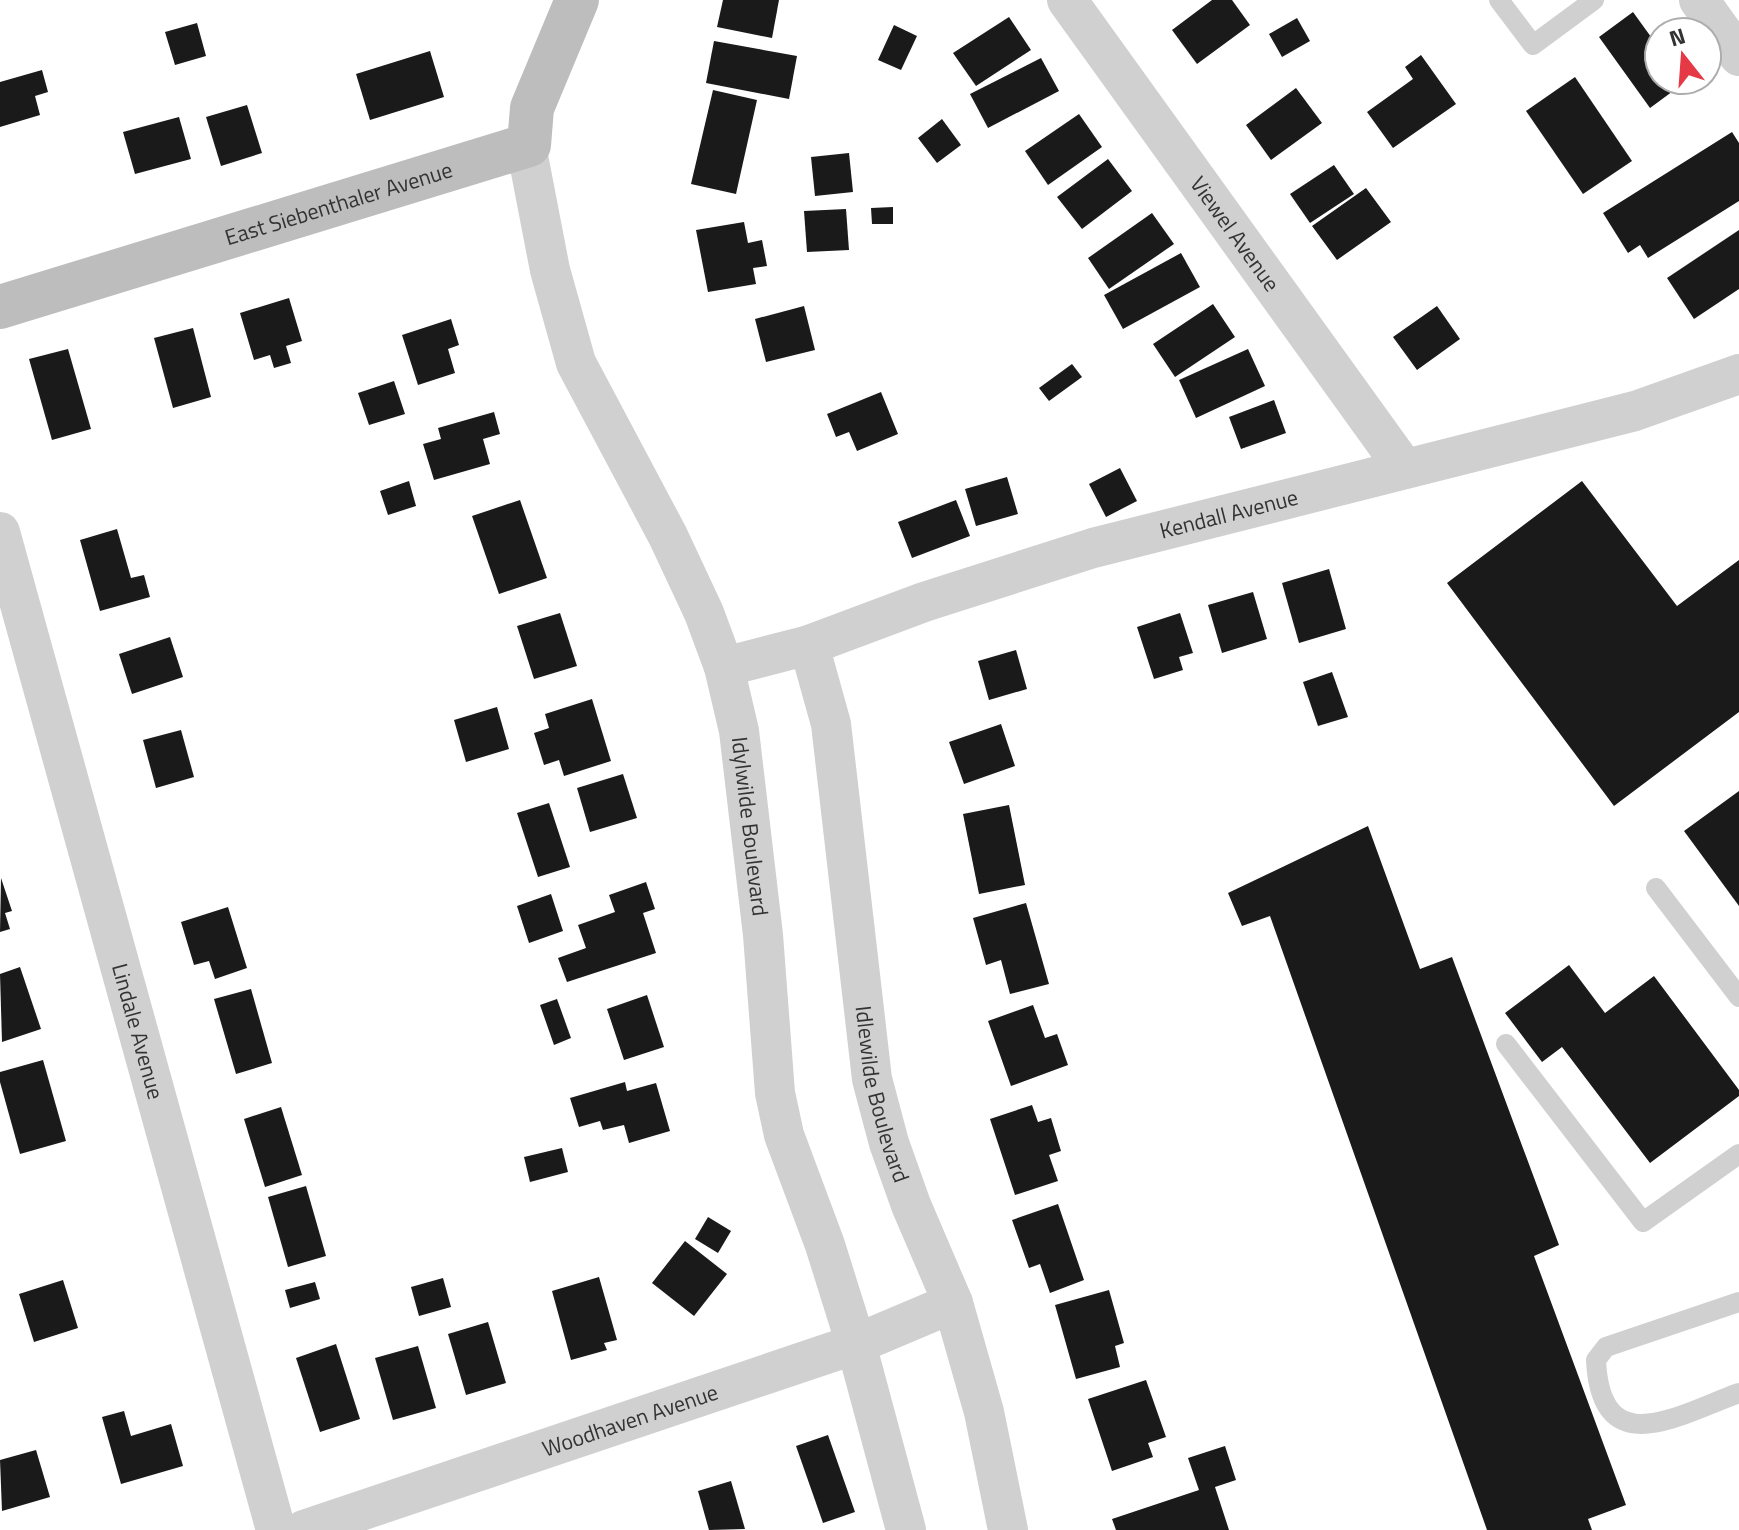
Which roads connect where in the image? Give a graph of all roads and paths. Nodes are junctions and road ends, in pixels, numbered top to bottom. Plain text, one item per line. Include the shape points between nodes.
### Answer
1 (577, 0) edge
2 (1067, 0) edge
3 (1499, 0) edge
4 (1594, 0) edge
5 (1699, 0) edge
6 (1739, 56) edge
7 (529, 145) junction
8 (0, 307) edge
9 (1739, 374) edge
10 (1404, 468) junction
11 (0, 532) edge
12 (809, 645) junction
13 (724, 667) junction
14 (1656, 888) dead end
15 (1739, 997) edge
16 (1506, 1044) dead end
17 (1739, 1154) edge
18 (1739, 1302) edge
19 (953, 1303) junction
20 (856, 1344) junction
21 (1739, 1393) edge
22 (276, 1530) edge
23 (304, 1530) edge
24 (906, 1530) edge
25 (1008, 1530) edge

1 - 7 main road via 532,108
2 - 10 street, Viewel Avenue
3 - 4 lane via 1533,45
5 - 6 street
7 - 8 main road, East Siebenthaler Avenue
7 - 13 street, Idylwilde Boulevard via 550,270 576,363 668,536
9 - 10 street, Kendall Avenue via 1635,411
10 - 12 street, Kendall Avenue via 1093,548
11 - 22 street, Lindale Avenue
12 - 13 street, Kendall Avenue
12 - 19 street, Idlewilde Boulevard via 831,724 872,1079 911,1205
13 - 20 street, Idylwilde Boulevard via 739,731 775,1093 784,1135
14 - 15 lane
16 - 17 lane via 1643,1222
18 - 21 lane via 1606,1347 1596,1360 1597,1379 1611,1414 1623,1423 1647,1426
19 - 20 street, Woodhaven Avenue
19 - 25 street, Idlewilde Boulevard via 984,1412
20 - 23 street, Woodhaven Avenue
20 - 24 street, Idylwilde Boulevard

